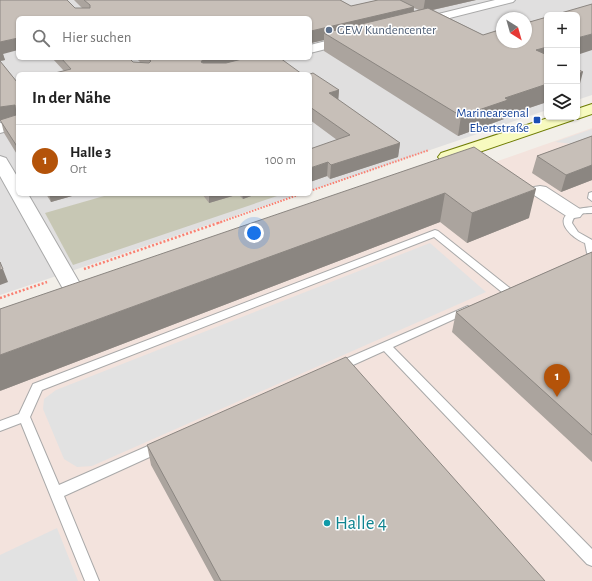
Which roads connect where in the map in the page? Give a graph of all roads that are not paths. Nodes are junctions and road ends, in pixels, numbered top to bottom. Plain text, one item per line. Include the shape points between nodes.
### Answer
1 (509, 0) edge
2 (454, 3) dead end
3 (468, 10) junction
4 (408, 25) edge
5 (363, 36) edge
6 (312, 49) edge
7 (592, 109) edge
8 (580, 113) edge
9 (558, 120) edge
10 (16, 124) edge
11 (0, 128) edge
12 (0, 161) edge
13 (431, 162) edge
14 (16, 189) edge
15 (540, 191) dead end
16 (20, 196) edge
17 (592, 210) edge
18 (574, 213) junction
19 (590, 249) edge
20 (70, 284) edge
21 (493, 298) edge
22 (478, 304) edge
23 (386, 346) junction
24 (328, 371) edge
25 (24, 417) junction
26 (0, 426) edge
27 (171, 442) edge
28 (56, 493) junction
29 (592, 559) edge
30 (92, 581) edge

1 - 3 street
2 - 3 street
3 - 4 street
5 - 6 street
7 - 8 street
9 - 13 street
10 - 11 street
12 - 14 street
15 - 18 street
16 - 20 street
17 - 18 lane
18 - 19 lane via 567,222 569,228
21 - 25 lane via 511,290 435,233 37,387
22 - 23 lane
23 - 24 lane
23 - 29 lane
25 - 26 lane
25 - 28 lane
27 - 28 lane
28 - 30 lane

